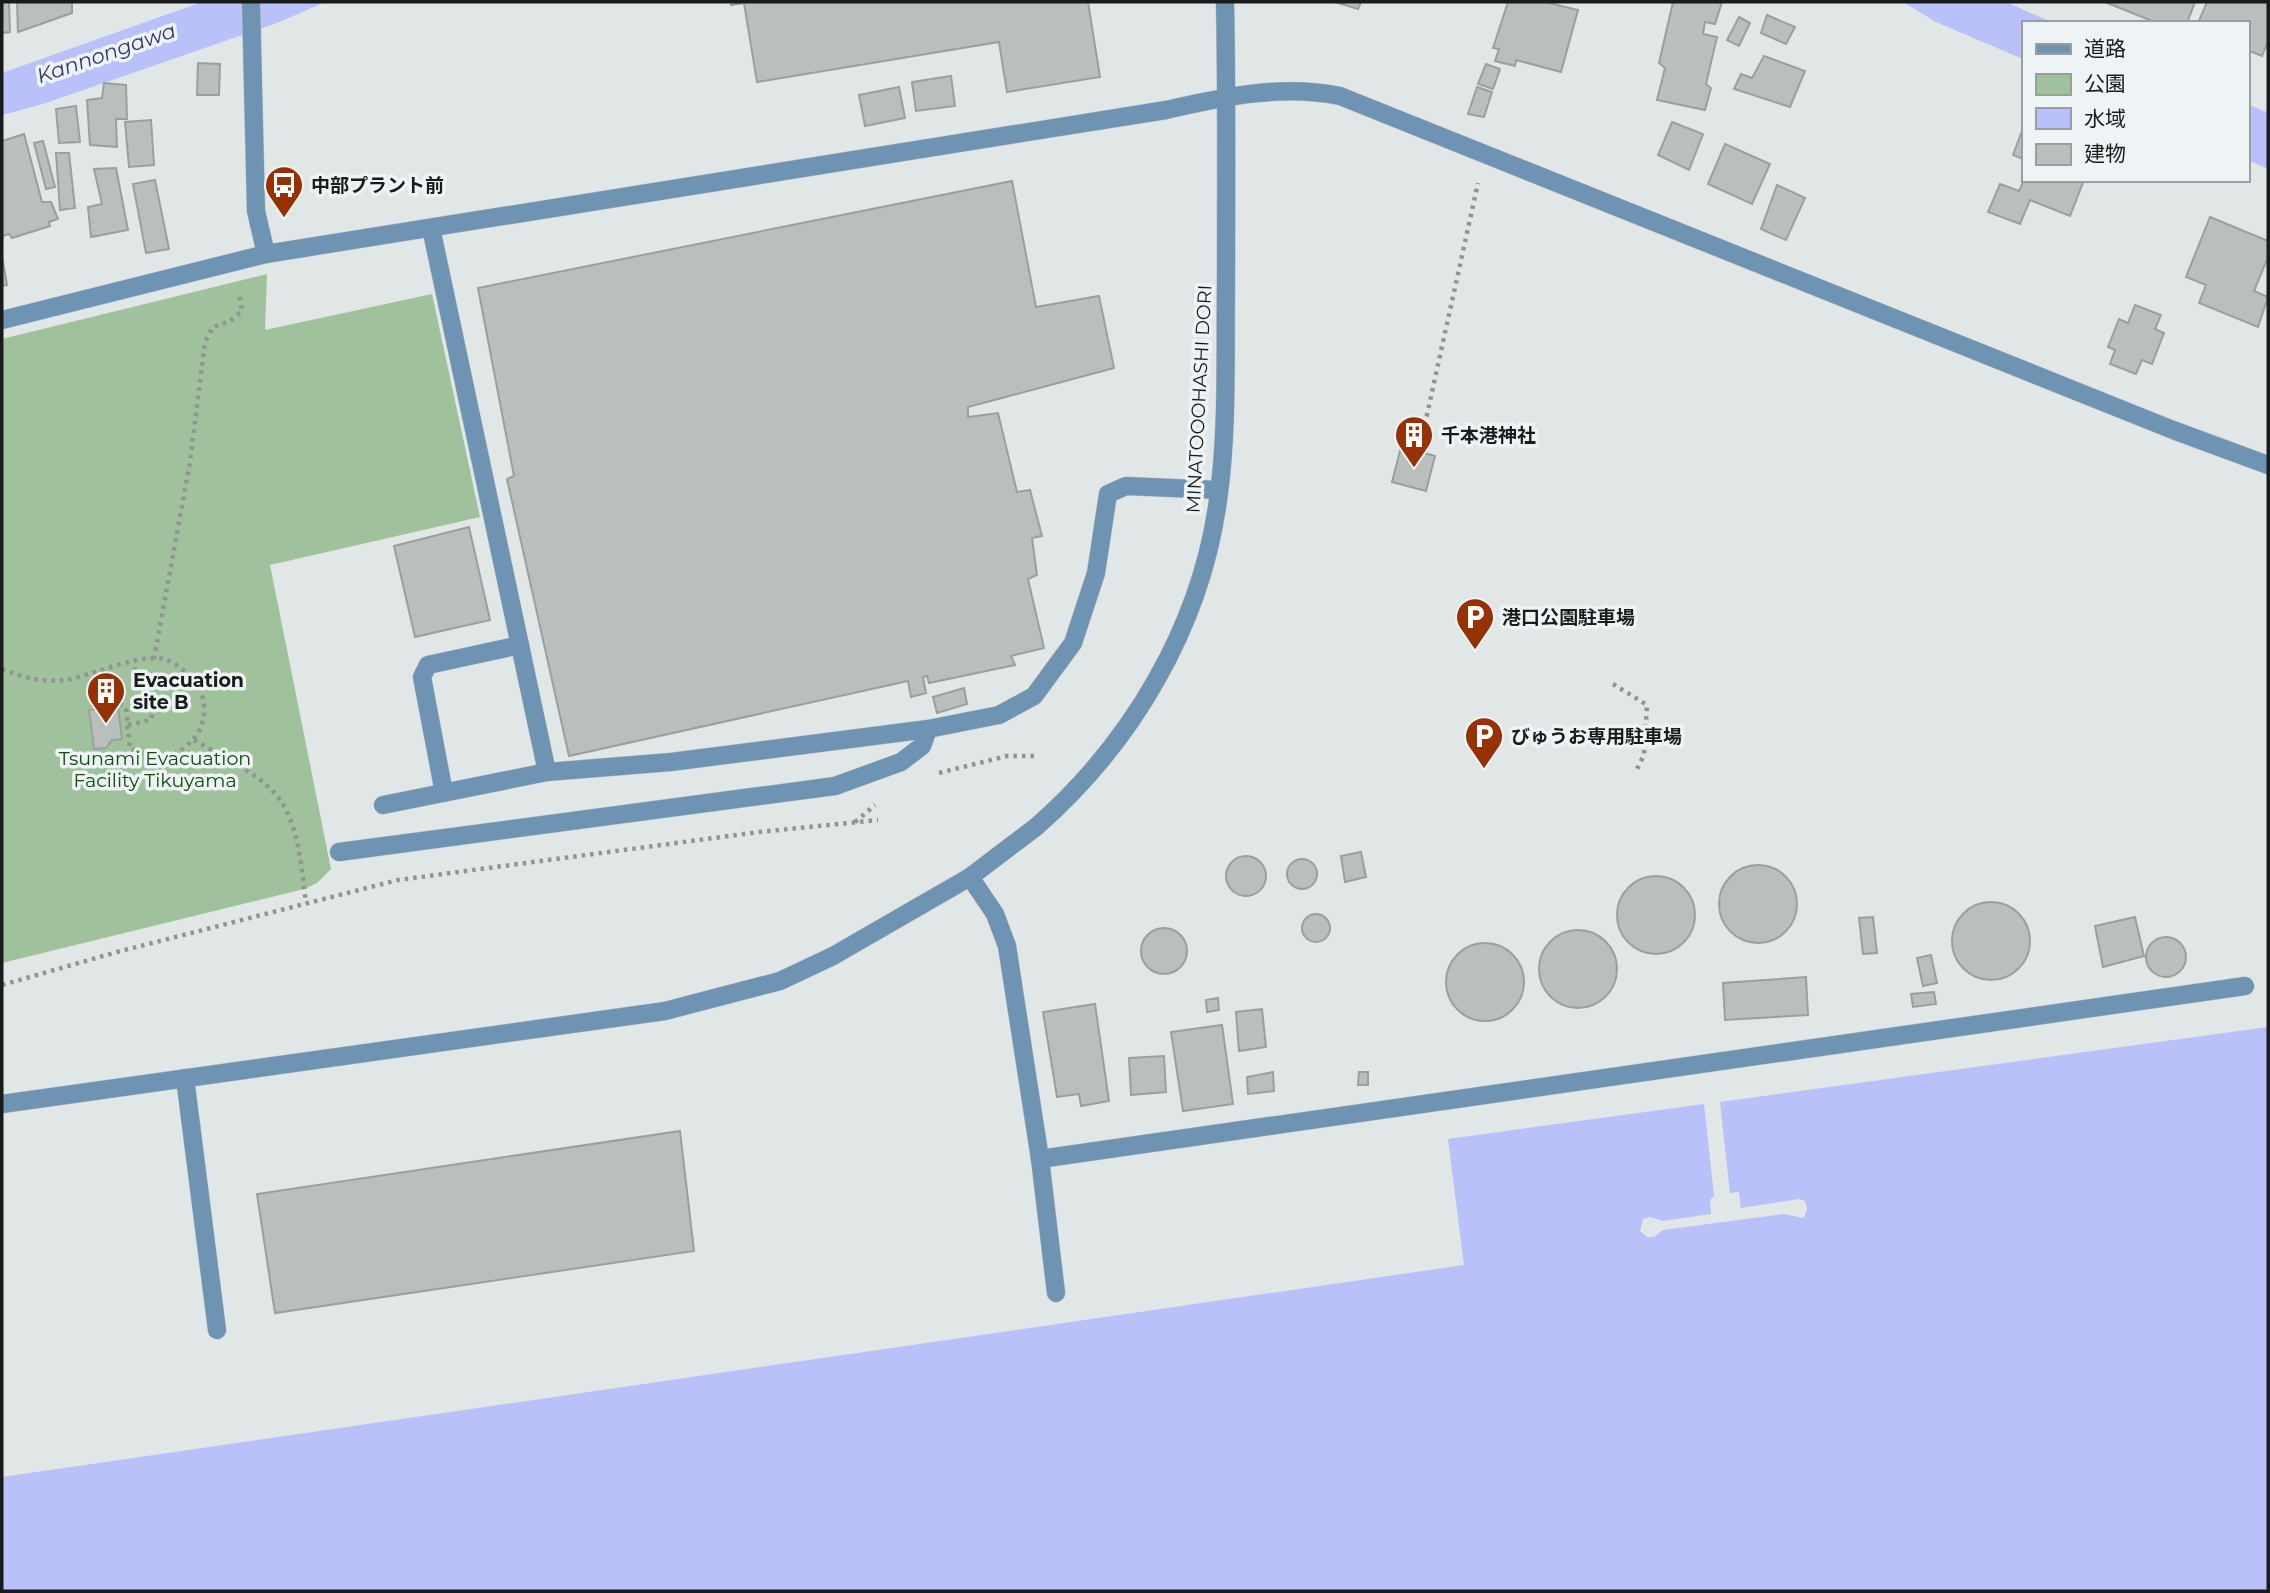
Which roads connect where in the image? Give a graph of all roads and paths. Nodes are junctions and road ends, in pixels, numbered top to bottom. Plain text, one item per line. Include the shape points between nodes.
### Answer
1 (251, 2) edge
2 (1225, 2) edge
3 (1227, 97) junction
4 (1484, 155) junction
5 (431, 228) junction
6 (266, 254) junction
7 (234, 261) junction
8 (2, 320) edge
9 (1423, 433) dead end
10 (2268, 465) edge
11 (1219, 490) junction
12 (520, 645) junction
13 (154, 659) junction
14 (134, 663) junction
15 (2, 670) edge
16 (1613, 684) dead end
17 (114, 708) dead end
18 (128, 725) junction
19 (928, 729) junction
20 (194, 740) junction
21 (1034, 756) dead end
22 (1637, 769) dead end
23 (547, 772) junction
24 (931, 775) dead end
25 (444, 793) junction
26 (885, 797) dead end
27 (383, 805) dead end
28 (878, 820) dead end
29 (854, 823) junction
30 (339, 852) dead end
31 (970, 877) junction
32 (306, 903) junction
33 (2, 985) edge
34 (2245, 986) dead end
35 (185, 1078) junction
36 (2, 1104) edge
37 (1041, 1159) junction
38 (1056, 1293) dead end
39 (217, 1331) dead end

1 - 6 street via 256,211
2 - 3 street, MINATOOOHASHI DORI
3 - 4 street via 1307,90 1340,96
3 - 5 street
3 - 11 street, MINATOOOHASHI DORI
4 - 9 path
4 - 10 street
5 - 6 street
5 - 12 street
6 - 7 street
7 - 8 street
7 - 13 path via 242,311 213,327 205,342 190,462
11 - 19 street via 1126,486 1108,494 1087,607 1057,668 1034,696 999,715
11 - 31 street, MINATOOOHASHI DORI via 1205,564 1190,609 1166,662 1115,745 1035,827
12 - 23 street
12 - 25 street via 428,665 422,677
13 - 14 path
13 - 20 path via 179,667 194,680 203,697 203,723
14 - 15 path via 66,680 39,681
14 - 18 path via 135,678 153,702 154,712 151,720
16 - 22 path via 1647,705 1644,755
17 - 18 path via 113,703 121,702 126,708
18 - 20 path via 130,749 143,754 161,757 181,751
19 - 23 street via 671,762
19 - 30 street via 922,746 901,762 835,786
20 - 32 path via 267,786 282,801 292,825
21 - 24 path via 1007,756
23 - 25 street
25 - 27 street
26 - 29 path
28 - 29 path
29 - 32 path via 398,880
31 - 35 street, MINATOOOHASHI DORI via 833,956 780,981 731,996 665,1012
31 - 37 street via 995,914 1007,946
32 - 33 path
34 - 37 street
35 - 36 street, MINATOOOHASHI DORI
35 - 39 street
37 - 38 street

